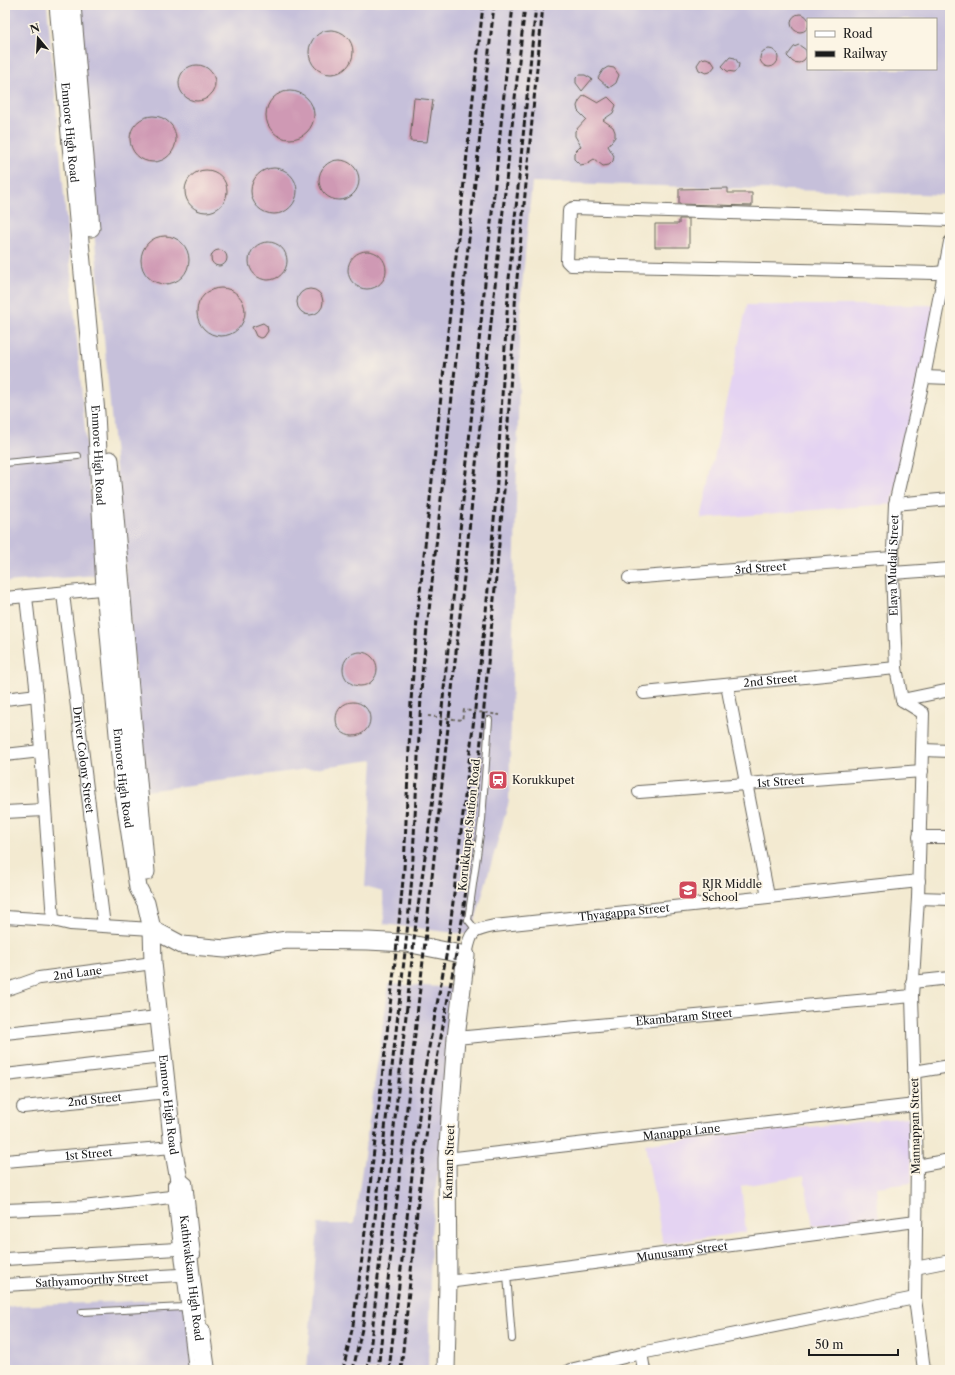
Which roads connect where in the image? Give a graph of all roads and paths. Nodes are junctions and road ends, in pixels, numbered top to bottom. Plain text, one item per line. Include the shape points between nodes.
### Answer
1 (58, 5) edge
2 (72, 5) edge
3 (950, 220) edge
4 (950, 242) edge
5 (947, 267) edge
6 (924, 376) junction
7 (950, 378) edge
8 (78, 456) dead end
9 (5, 463) edge
10 (950, 499) edge
11 (895, 504) junction
12 (892, 558) junction
13 (950, 569) edge
14 (892, 573) junction
15 (629, 578) dead end
16 (113, 588) junction
17 (63, 594) junction
18 (26, 597) junction
19 (5, 598) edge
20 (896, 668) junction
21 (727, 685) junction
22 (950, 690) edge
23 (644, 693) dead end
24 (38, 695) junction
25 (5, 699) edge
26 (902, 700) junction
27 (500, 715) dead end
28 (428, 716) dead end
29 (489, 720) dead end
30 (923, 750) junction
31 (950, 751) edge
32 (41, 752) junction
33 (5, 755) edge
34 (922, 771) junction
35 (745, 785) junction
36 (639, 792) dead end
37 (44, 810) junction
38 (5, 812) edge
39 (919, 837) junction
40 (950, 837) edge
41 (919, 881) junction
42 (768, 896) junction
43 (918, 898) junction
44 (950, 899) edge
45 (5, 917) edge
46 (53, 920) junction
47 (104, 926) junction
48 (152, 929) junction
49 (476, 930) junction
50 (466, 955) junction
51 (153, 963) junction
52 (950, 978) edge
53 (912, 982) junction
54 (5, 990) edge
55 (912, 996) junction
56 (158, 1017) junction
57 (5, 1033) edge
58 (456, 1038) junction
59 (162, 1057) junction
60 (950, 1066) edge
61 (914, 1072) junction
62 (5, 1075) edge
63 (167, 1092) junction
64 (915, 1104) junction
65 (23, 1107) dead end
66 (172, 1147) junction
67 (447, 1159) junction
68 (950, 1160) edge
69 (5, 1161) edge
70 (917, 1166) junction
71 (176, 1185) junction
72 (5, 1210) edge
73 (916, 1221) junction
74 (177, 1249) junction
75 (5, 1259) edge
76 (950, 1261) edge
77 (198, 1262) dead end
78 (915, 1268) junction
79 (179, 1275) junction
80 (507, 1275) junction
81 (448, 1282) junction
82 (5, 1285) edge
83 (915, 1298) junction
84 (184, 1307) junction
85 (82, 1312) dead end
86 (206, 1324) dead end
87 (512, 1339) dead end
88 (640, 1353) junction
89 (192, 1370) edge
90 (203, 1370) edge
91 (212, 1370) edge
92 (446, 1370) edge
93 (570, 1370) edge
94 (644, 1370) edge
95 (924, 1370) edge

1 - 16 main road, Enmore High Road
2 - 16 main road, Enmore High Road
3 - 5 street via 574,208 569,212 566,239 567,260 571,265 935,273
4 - 5 street, Elaya Mudali Street
5 - 6 street, Elaya Mudali Street
6 - 7 street
6 - 11 street, Elaya Mudali Street
8 - 9 lane
10 - 11 street
11 - 12 street, Elaya Mudali Street
12 - 14 street, Elaya Mudali Street
12 - 15 street, 3rd Street
13 - 14 street
14 - 20 street, Elaya Mudali Street
16 - 17 street
16 - 48 main road, Enmore High Road via 148,890 146,902
17 - 18 street
17 - 47 street, Driver Colony Street
18 - 19 street
18 - 24 street
20 - 21 street, 2nd Street
20 - 26 street, Elaya Mudali Street
21 - 23 street, 2nd Street
21 - 35 street
22 - 26 street
24 - 25 street
24 - 32 street
26 - 30 street via 923,713
27 - 28 path, bridge via 464,710 462,720
29 - 49 lane, Korukkupet Station Road via 482,820 468,920
30 - 31 street
30 - 34 street
32 - 33 street
32 - 37 street
34 - 35 street, 1st Street
34 - 39 street
35 - 36 street, 1st Street
35 - 42 street
37 - 38 street
37 - 46 street
39 - 40 street
39 - 41 street
41 - 42 street, Thyagappa Street
41 - 43 street, Mannappan Street
42 - 49 street, Thyagappa Street
43 - 44 street
43 - 53 street, Mannappan Street
45 - 46 street
46 - 47 street
47 - 48 street
48 - 50 main road via 182,945 225,949 287,940 368,941 406,943
48 - 51 main road, Enmore High Road
49 - 50 street via 470,935
50 - 58 main road, Kannan Street
51 - 54 street, 2nd Lane via 39,978
51 - 56 main road, Enmore High Road
52 - 53 street
53 - 55 street, Mannappan Street
55 - 58 street, Ekambaram Street
55 - 61 street, Mannappan Street
56 - 57 street
56 - 59 main road, Enmore High Road
58 - 67 main road, Kannan Street
59 - 62 street
59 - 63 main road, Enmore High Road
60 - 61 street
61 - 64 street, Mannappan Street
63 - 65 street, 2nd Street
63 - 66 main road, Enmore High Road
64 - 67 street, Manappa Lane
64 - 70 street, Mannappan Street
66 - 69 street, 1st Street
66 - 71 main road, Enmore High Road
67 - 81 main road, Kannan Street
68 - 70 street
70 - 73 street, Mannappan Street
71 - 72 street via 83,1207
71 - 74 lane
71 - 77 lane via 189,1182
71 - 90 main road, Kathivakkam High Road
73 - 78 street, Mannappan Street
73 - 80 street, Munusamy Street
74 - 75 street
74 - 79 lane
76 - 78 street
78 - 83 street, Mannappan Street
79 - 82 street, Sathyamoorthy Street
79 - 84 lane
80 - 81 street, Munusamy Street
80 - 87 lane
81 - 92 main road, Kannan Street
83 - 88 street
83 - 95 street, Mannappan Street
84 - 85 lane
84 - 89 lane
86 - 91 lane
88 - 93 street
88 - 94 street

